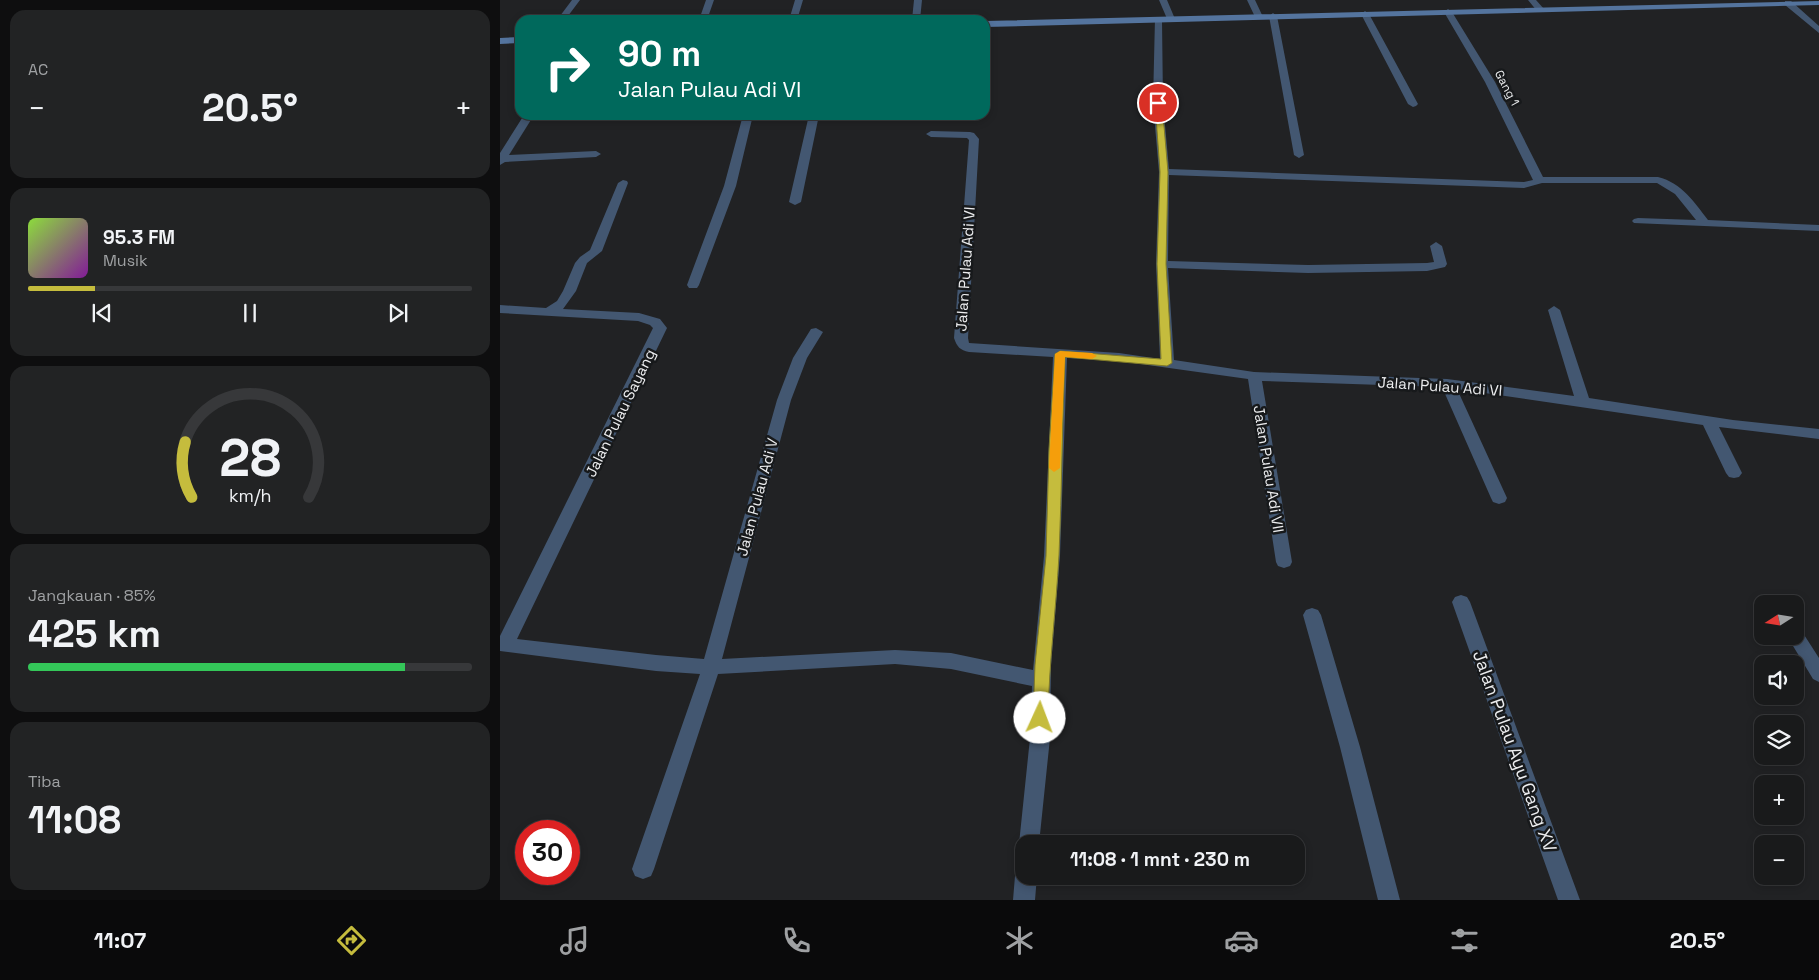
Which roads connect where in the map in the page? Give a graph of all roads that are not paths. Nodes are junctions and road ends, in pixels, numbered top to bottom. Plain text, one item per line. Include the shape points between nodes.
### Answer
1 (576, 0) edge
2 (710, 0) edge
3 (799, 0) edge
4 (918, 0) edge
5 (1164, 0) edge
6 (1251, 0) edge
7 (1532, 0) edge
8 (1804, 1) edge
9 (1759, 2) edge
10 (1788, 3) junction
11 (1819, 3) edge
12 (1540, 9) junction
13 (1448, 12) junction
14 (1365, 14) junction
15 (564, 15) edge
16 (704, 15) edge
17 (794, 15) edge
18 (916, 15) edge
19 (1273, 16) junction
20 (1259, 17) junction
21 (1172, 19) junction
22 (1158, 20) junction
23 (990, 24) edge
24 (1819, 30) edge
25 (515, 40) edge
26 (500, 42) edge
27 (1413, 104) dead end
28 (526, 120) edge
29 (747, 120) edge
30 (813, 120) edge
31 (931, 134) dead end
32 (596, 154) dead end
33 (1299, 155) dead end
34 (501, 160) edge
35 (1164, 172) junction
36 (1539, 180) junction
37 (623, 183) dead end
38 (795, 202) dead end
39 (1638, 221) dead end
40 (1705, 224) junction
41 (1819, 228) edge
42 (1436, 246) dead end
43 (1162, 264) junction
44 (693, 285) dead end
45 (500, 309) edge
46 (1554, 310) dead end
47 (548, 312) junction
48 (816, 332) dead end
49 (1060, 354) junction
50 (1167, 363) junction
51 (1254, 376) junction
52 (1447, 383) junction
53 (1583, 401) junction
54 (1710, 421) junction
55 (1819, 434) edge
56 (1734, 472) dead end
57 (1499, 498) dead end
58 (1284, 562) dead end
59 (1461, 602) dead end
60 (1312, 615) dead end
61 (502, 644) edge
62 (1801, 645) edge
63 (711, 667) junction
64 (1819, 674) edge
65 (1042, 680) junction
66 (1030, 835) edge
67 (643, 870) dead end
68 (1025, 885) edge
69 (1024, 900) edge
70 (1389, 900) edge
71 (1569, 900) edge

1 - 15 street
2 - 16 street
3 - 17 street
4 - 18 street
5 - 21 street
6 - 20 street
7 - 12 street
8 - 10 street
8 - 11 street
9 - 10 street
9 - 12 street
10 - 24 street
12 - 13 street
13 - 14 street
13 - 36 street, Gang 1 via 1490,82
14 - 19 street
14 - 27 street
19 - 20 street
19 - 33 street
20 - 21 street
21 - 22 street
22 - 23 street
22 - 35 street via 1158,103
25 - 26 street
28 - 34 street
29 - 44 street via 730,186
30 - 38 street
31 - 49 street, Jalan Pulau Adi VI via 970,135 974,139 961,342 979,350
32 - 34 street
35 - 36 street via 1524,185
35 - 43 street
36 - 40 street via 1636,179 1668,182
37 - 47 street via 596,252 581,262 566,299
39 - 40 street
40 - 41 street
42 - 43 street via 1441,264 1428,267 1308,269
43 - 50 street
45 - 47 street, Jalan Pulau Sayang
46 - 53 street
47 - 61 street, Jalan Pulau Sayang via 639,318 655,322 660,328
48 - 63 street, Jalan Pulau Adi V via 800,358 784,400
49 - 50 street, Jalan Pulau Adi VI
49 - 65 street via 1052,556
50 - 51 street, Jalan Pulau Adi VI
51 - 52 street, Jalan Pulau Adi VI
51 - 58 street, Jalan Pulau Adi VII
52 - 53 street, Jalan Pulau Adi VI
52 - 57 street
53 - 54 street, Jalan Pulau Adi VI
54 - 55 street, Jalan Pulau Adi VI
54 - 56 street
59 - 71 street, Jalan Pulau Ayu Gang XV
60 - 70 street
61 - 63 street
62 - 64 street
63 - 65 street via 895,657 951,661
63 - 67 street, Jalan Pulau Adi V
65 - 66 street via 1040,738
68 - 69 street

